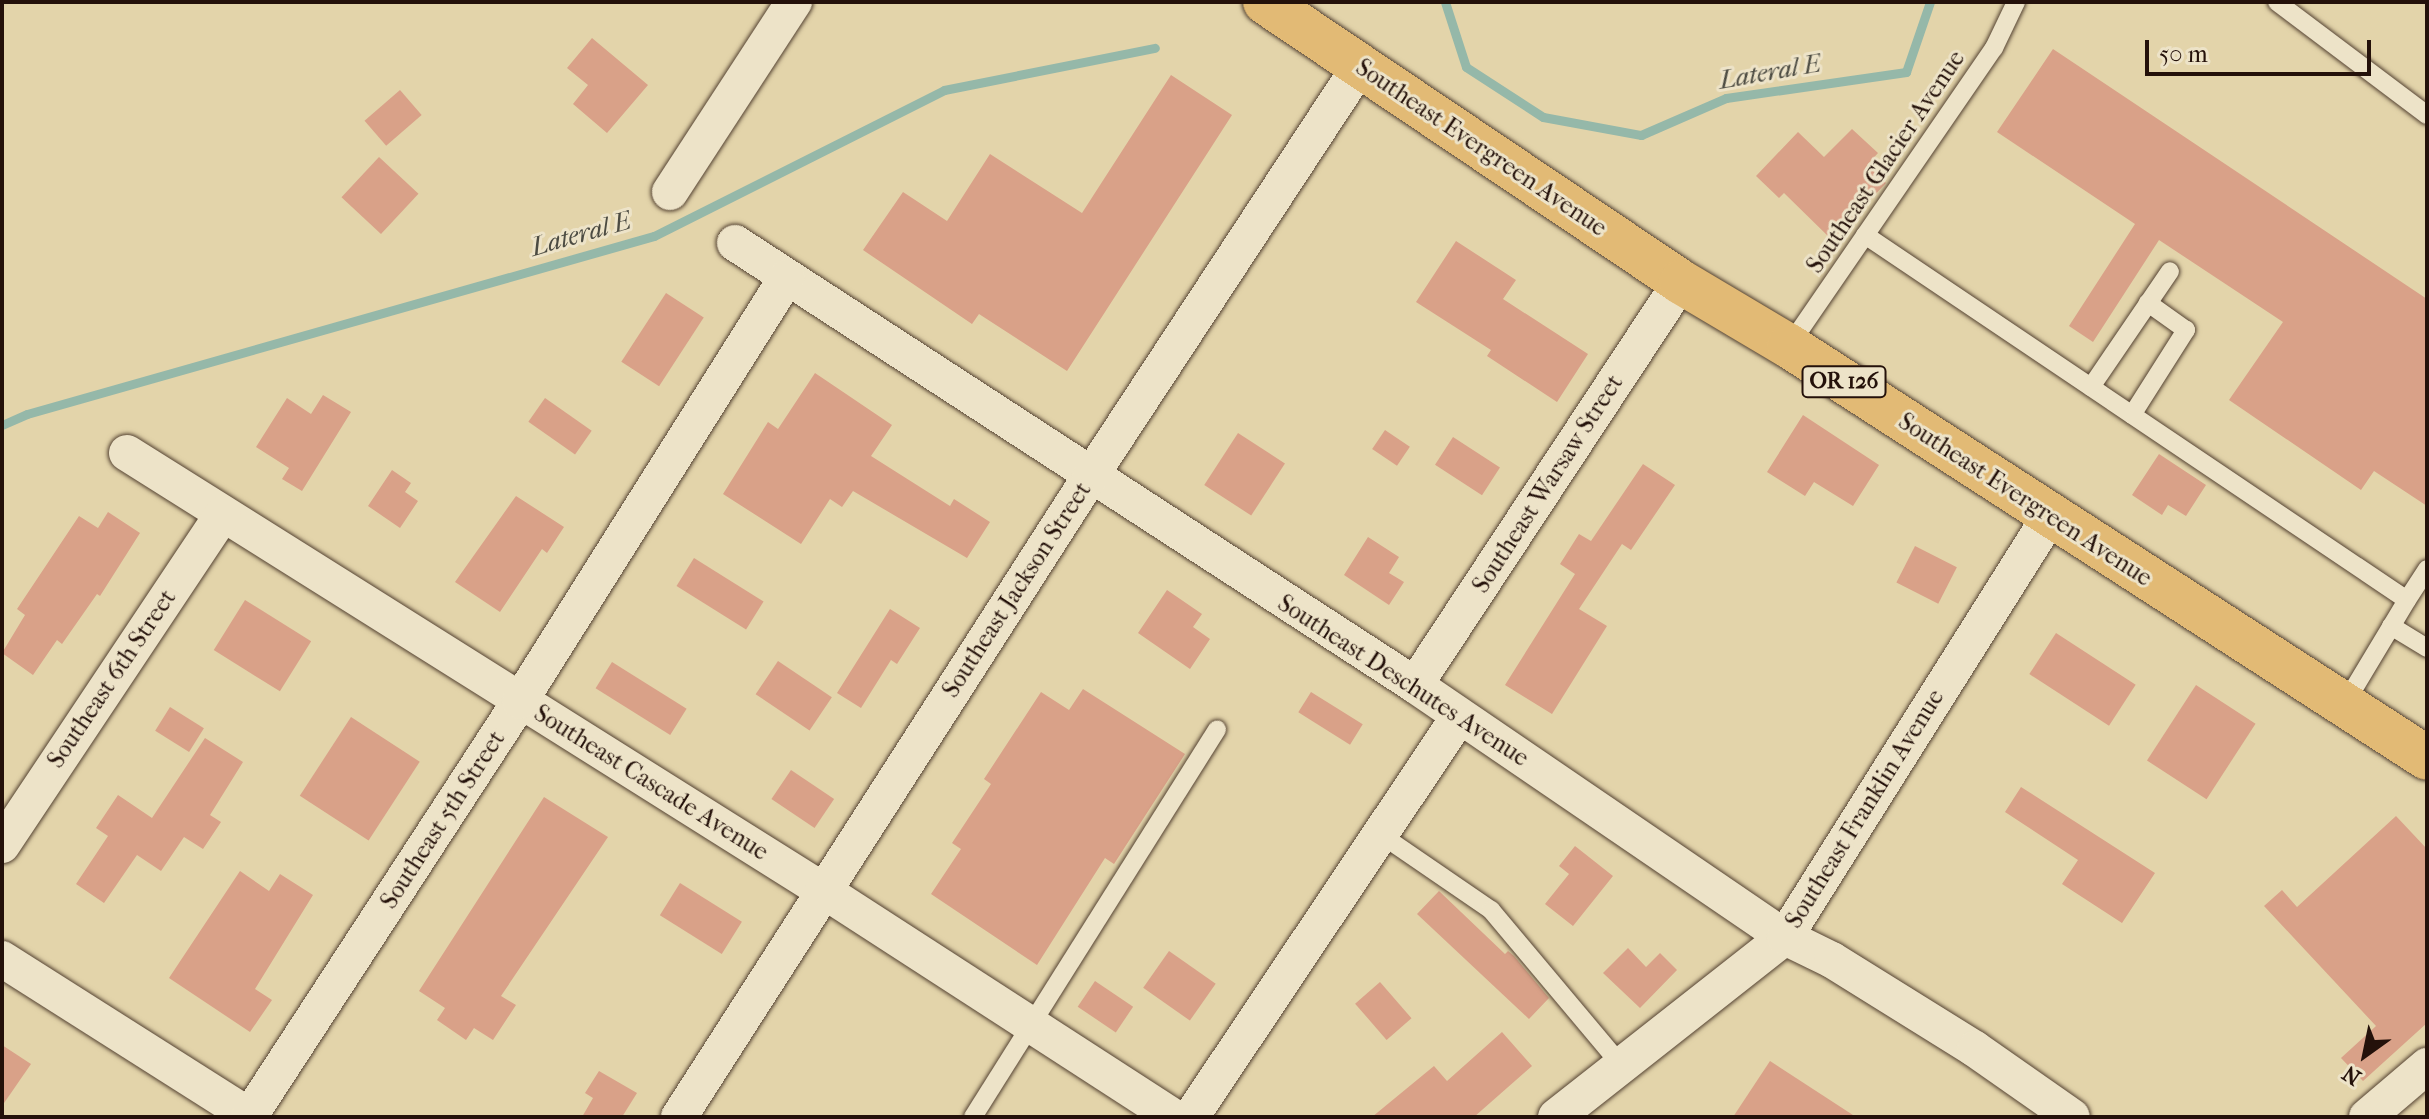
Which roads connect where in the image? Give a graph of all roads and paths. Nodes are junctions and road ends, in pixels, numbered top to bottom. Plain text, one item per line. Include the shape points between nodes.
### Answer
1 (794, 2) edge
2 (1265, 2) edge
3 (2016, 2) edge
4 (2277, 2) edge
5 (1360, 66) junction
6 (2427, 115) edge
7 (670, 192) dead end
8 (1865, 235) junction
9 (735, 243) dead end
10 (2170, 271) dead end
11 (787, 277) junction
12 (1681, 282) junction
13 (2148, 303) junction
14 (1789, 346) junction
15 (2091, 387) junction
16 (2132, 415) junction
17 (127, 453) dead end
18 (1090, 477) junction
19 (223, 514) junction
20 (2050, 517) junction
21 (2427, 569) edge
22 (2407, 600) junction
23 (2391, 626) junction
24 (2427, 648) edge
25 (1415, 685) junction
26 (520, 701) junction
27 (2344, 705) junction
28 (1459, 716) junction
29 (1217, 729) dead end
30 (2427, 758) edge
31 (1380, 834) junction
32 (2, 845) edge
33 (824, 891) junction
34 (1785, 937) junction
35 (2, 959) edge
36 (1030, 1025) junction
37 (1621, 1065) junction
38 (2427, 1066) edge
39 (250, 1117) edge
40 (679, 1117) edge
41 (973, 1117) edge
42 (1173, 1117) edge
43 (1191, 1117) edge
44 (1556, 1117) edge
45 (2072, 1117) edge
46 (2367, 1117) edge

1 - 7 street
2 - 5 highway, Southeast Evergreen Avenue / OR 126
3 - 8 lane, Southeast Glacier Avenue via 1994,48
4 - 6 lane
5 - 12 highway, Southeast Evergreen Avenue / OR 126
5 - 18 street, Southeast Jackson Street
8 - 14 lane, Southeast Glacier Avenue
8 - 15 lane
9 - 11 street, Southeast Deschutes Avenue
10 - 13 lane
11 - 18 street, Southeast Deschutes Avenue
11 - 26 street, Southeast 5th Street
12 - 14 highway, Southeast Evergreen Avenue / OR 126
12 - 25 street, Southeast Warsaw Street
13 - 15 lane
13 - 16 lane via 2186,330
14 - 20 highway, Southeast Evergreen Avenue / OR 126
15 - 16 lane
16 - 22 lane
17 - 19 street, Southeast Cascade Avenue
18 - 25 street, Southeast Deschutes Avenue
18 - 33 street, Southeast Jackson Street
19 - 26 street, Southeast Cascade Avenue
19 - 32 street, Southeast 6th Street
20 - 27 highway, Southeast Evergreen Avenue / OR 126
20 - 34 street, Southeast Franklin Avenue
21 - 22 lane
22 - 23 lane
23 - 24 lane
23 - 27 lane
25 - 28 street, Southeast Deschutes Avenue
26 - 33 street, Southeast Cascade Avenue
26 - 39 street, Southeast 5th Street
27 - 30 highway, Southeast Evergreen Avenue / OR 126
28 - 31 street
28 - 34 street, Southeast Deschutes Avenue
29 - 36 lane
31 - 37 lane via 1491,910
31 - 43 street
33 - 36 street, Southeast Cascade Avenue
33 - 40 street, Southeast Jackson Street
34 - 37 street, Southeast Franklin Avenue
34 - 45 street, Southeast Deschutes Avenue via 1949,1033
35 - 39 street
36 - 41 lane
36 - 42 street, Southeast Cascade Avenue
37 - 44 street, Southeast Franklin Avenue
38 - 46 street

